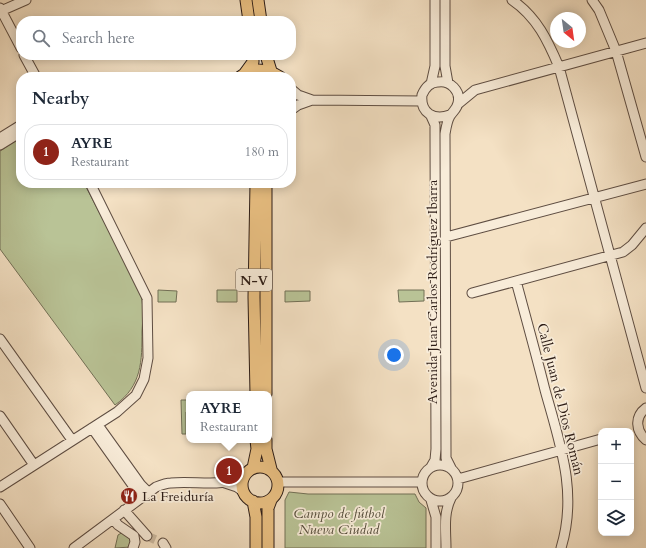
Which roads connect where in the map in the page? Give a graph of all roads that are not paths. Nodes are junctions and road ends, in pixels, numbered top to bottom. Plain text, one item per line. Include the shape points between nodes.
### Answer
1 (26, 0) edge
2 (246, 0) edge
3 (258, 0) edge
4 (435, 0) edge
5 (445, 0) edge
6 (512, 0) edge
7 (592, 0) edge
8 (1, 9) edge
9 (249, 16) edge
10 (260, 16) edge
11 (16, 38) edge
12 (646, 43) edge
13 (616, 51) junction
14 (27, 60) edge
15 (253, 60) edge
16 (268, 60) edge
17 (559, 67) junction
18 (33, 72) edge
19 (245, 72) edge
20 (249, 72) edge
21 (267, 72) edge
22 (274, 72) edge
23 (431, 84) junction
24 (450, 84) junction
25 (475, 90) junction
26 (296, 94) edge
27 (312, 100) junction
28 (422, 101) junction
29 (458, 104) junction
30 (296, 106) edge
31 (450, 115) junction
32 (431, 116) junction
33 (16, 128) edge
34 (16, 135) edge
35 (0, 138) edge
36 (0, 146) edge
37 (646, 157) edge
38 (646, 184) edge
39 (92, 188) edge
40 (256, 188) edge
41 (266, 188) edge
42 (594, 198) junction
43 (646, 228) edge
44 (446, 237) junction
45 (610, 256) junction
46 (516, 281) junction
47 (472, 293) dead end
48 (0, 339) edge
49 (646, 388) edge
50 (256, 391) edge
51 (266, 391) edge
52 (646, 408) edge
53 (0, 416) edge
54 (95, 426) junction
55 (638, 428) junction
56 (634, 429) edge
57 (72, 440) junction
58 (598, 440) edge
59 (646, 440) edge
60 (256, 443) edge
61 (266, 443) edge
62 (562, 450) junction
63 (34, 465) junction
64 (431, 467) junction
65 (451, 468) junction
66 (271, 470) junction
67 (249, 471) junction
68 (458, 479) junction
69 (279, 482) junction
70 (421, 482) junction
71 (225, 483) junction
72 (0, 487) edge
73 (244, 492) junction
74 (145, 494) junction
75 (451, 498) junction
76 (271, 500) junction
77 (431, 500) junction
78 (253, 501) junction
79 (0, 504) edge
80 (124, 510) junction
81 (113, 519) junction
82 (147, 536) tunnel mouth
83 (30, 548) edge
84 (74, 548) edge
85 (133, 548) edge
86 (256, 548) edge
87 (268, 548) edge
88 (436, 548) edge
89 (446, 548) edge
90 (561, 548) edge

1 - 8 street
2 - 9 main road
3 - 10 main road
4 - 23 street via 435,66
5 - 24 street via 445,66
6 - 17 street via 532,17 547,38
7 - 13 street via 599,10
8 - 11 street
12 - 13 street
13 - 17 street
13 - 37 street
14 - 18 street
15 - 19 main road
16 - 22 main road
17 - 25 street
17 - 42 street
20 - 21 main road via 256,69
23 - 24 street
23 - 28 street via 425,89
24 - 25 street via 462,89
24 - 29 street via 457,91
25 - 29 street
26 - 27 street
27 - 28 street
27 - 30 street
28 - 32 street via 423,107
29 - 31 street
31 - 32 street via 443,118
31 - 44 street, Avenida Juan Carlos Rodríguez Ibarra via 446,134
32 - 64 street, Avenida Juan Carlos Rodríguez Ibarra via 436,134 436,449
33 - 35 street
34 - 36 street
38 - 42 street
39 - 54 street via 147,298 148,358 144,379 136,395
40 - 50 main road, N-V
41 - 51 main road
42 - 44 street
42 - 45 street
43 - 45 street via 632,245 623,252
44 - 65 street, Avenida Juan Carlos Rodríguez Ibarra via 446,458
45 - 46 street
45 - 49 street
46 - 47 street
46 - 62 street, Calle Juan de Dios Román
48 - 57 street
52 - 55 street via 639,416
53 - 63 street
54 - 57 street
54 - 74 street
55 - 56 street
55 - 59 street
57 - 63 street
58 - 62 street
60 - 67 main road via 257,449
61 - 66 main road
62 - 68 street
62 - 90 street, Calle Juan de Dios Román via 566,466 568,507
63 - 72 street
64 - 65 street via 440,464
64 - 70 street via 425,471
65 - 68 street
66 - 67 main road via 260,466
66 - 69 main road
67 - 71 street via 237,480
67 - 73 main road via 242,481
68 - 75 street via 458,487
69 - 70 street
69 - 76 main road via 276,495
70 - 77 street via 424,493
71 - 73 street
71 - 74 street via 171,483 156,487
73 - 78 main road
74 - 80 street
75 - 77 street via 438,502
75 - 89 street via 446,516
76 - 78 main road via 262,503
76 - 87 main road via 268,508
77 - 88 street via 436,517
78 - 86 main road
79 - 83 street
80 - 81 street
80 - 82 street
81 - 84 street
81 - 85 street via 134,536

